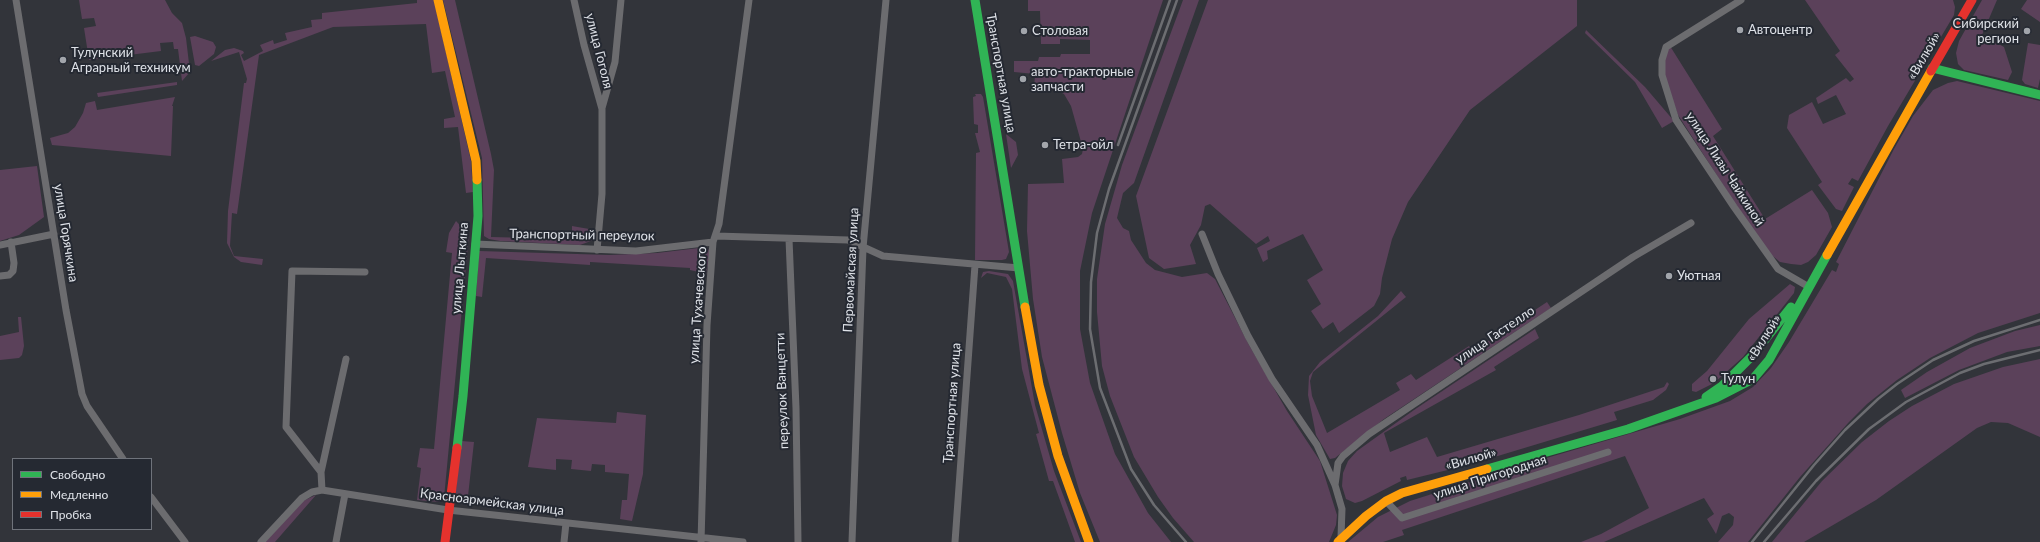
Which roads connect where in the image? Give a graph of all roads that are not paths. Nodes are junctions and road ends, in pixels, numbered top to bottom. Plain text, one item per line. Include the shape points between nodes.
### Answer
1 (16, 0) edge
2 (438, 0) edge
3 (574, 0) edge
4 (621, 0) edge
5 (749, 0) edge
6 (886, 0) edge
7 (975, 0) edge
8 (1741, 0) edge
9 (1972, 0) edge
10 (1932, 68) junction
11 (2040, 95) edge
12 (602, 109) junction
13 (1691, 223) dead end
14 (54, 234) junction
15 (1202, 234) dead end
16 (715, 239) junction
17 (789, 239) junction
18 (11, 242) junction
19 (475, 244) junction
20 (0, 245) edge
21 (863, 248) junction
22 (597, 250) junction
23 (975, 265) junction
24 (1020, 268) junction
25 (365, 272) dead end
26 (0, 276) edge
27 (1809, 287) junction
28 (346, 359) dead end
29 (1694, 405) junction
30 (1608, 452) dead end
31 (122, 458) edge
32 (321, 472) junction
33 (1335, 485) junction
34 (322, 490) junction
35 (346, 494) junction
36 (152, 498) edge
37 (1386, 501) junction
38 (448, 510) junction
39 (566, 523) junction
40 (701, 540) edge
41 (1339, 540) edge
42 (185, 542) edge
43 (261, 542) edge
44 (336, 542) edge
45 (445, 542) edge
46 (564, 542) edge
47 (743, 542) edge
48 (798, 542) edge
49 (852, 542) edge
50 (954, 542) edge
51 (1090, 542) edge

1 - 14 street, улица Горячкина
2 - 19 main road, улица Лыткина via 476,161 478,216
3 - 12 street, улица Гоголя
4 - 12 street via 616,62
5 - 16 street, улица Тухачевского
6 - 21 street, Первомайская улица
7 - 24 main road, Транспортная улица
8 - 27 street, улица Лизы Чайкиной via 1670,43 1664,52 1661,67 1676,120 1734,207 1778,269
9 - 10 main road, «Вилюй»
10 - 11 main road
10 - 27 main road, «Вилюй»
12 - 22 street via 602,194
13 - 33 street, улица Гастелло via 1633,257 1369,434 1343,456 1338,464
14 - 18 street
14 - 31 street, улица Горячкина via 82,394 87,406
15 - 33 street via 1248,336 1272,379 1317,445
16 - 17 street, Транспортный переулок
16 - 22 street, Транспортный переулок via 654,250
16 - 40 street, улица Тухачевского via 707,325
17 - 21 street, Транспортный переулок via 848,240
17 - 48 street, переулок Ванцетти
18 - 20 street
18 - 26 street via 13,270 9,275
19 - 22 street, Транспортный переулок
19 - 38 main road, улица Лыткина via 463,396
21 - 23 street, Транспортный переулок via 883,256
21 - 49 street, Первомайская улица
23 - 24 street, Транспортный переулок
23 - 50 street, Транспортная улица
24 - 51 main road, Транспортная улица via 1028,328 1048,420 1060,463
25 - 32 street via 292,272 286,427
27 - 29 main road via 1752,356 1722,386
27 - 29 main road, «Вилюй» via 1769,360 1753,379 1730,393
28 - 32 street
29 - 37 main road, «Вилюй» via 1628,429 1420,487
30 - 37 street, улица Пригородная via 1402,518
32 - 34 street
33 - 41 street via 1342,509
34 - 35 street, Красноармейская улица
34 - 43 street via 302,498
35 - 38 street, Красноармейская улица
35 - 44 street
36 - 42 street
37 - 41 main road, «Вилюй»
38 - 39 street, Красноармейская улица
38 - 45 main road, улица Лыткина
39 - 40 street, Красноармейская улица
39 - 46 street
40 - 47 street, Красноармейская улица

